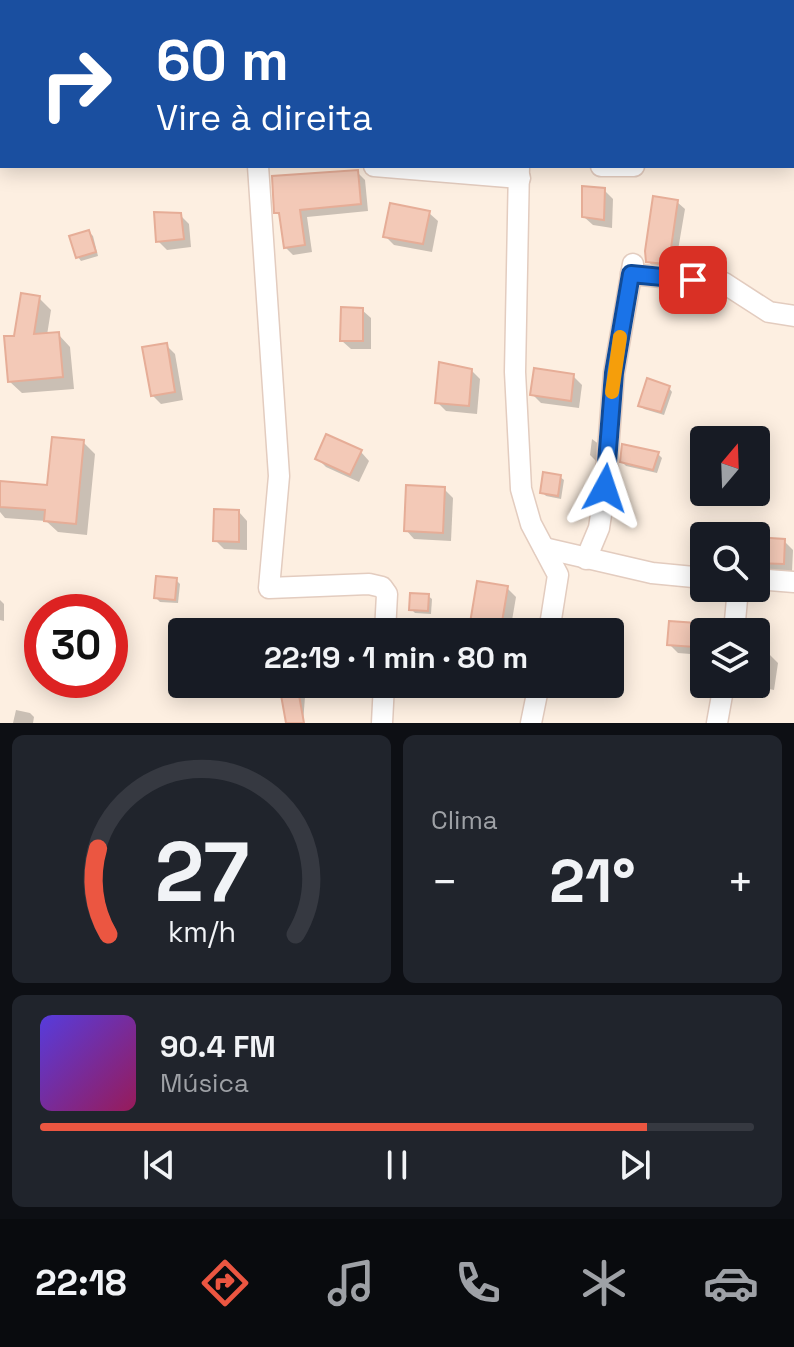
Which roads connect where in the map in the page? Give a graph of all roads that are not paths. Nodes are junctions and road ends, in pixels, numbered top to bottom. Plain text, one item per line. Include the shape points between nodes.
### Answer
1 (258, 168) edge
2 (423, 168) edge
3 (520, 172) edge
4 (794, 316) edge
5 (544, 548) junction
6 (586, 559) junction
7 (690, 577) edge
8 (770, 580) edge
9 (794, 582) edge
10 (386, 618) edge
11 (551, 618) edge
12 (383, 698) edge
13 (536, 698) edge
14 (721, 698) edge
15 (382, 723) edge
16 (531, 723) edge
17 (717, 723) edge

1 - 10 street via 279,476 269,588 382,587 387,594
2 - 3 street
3 - 5 street via 515,372 521,489
4 - 6 street via 769,312 724,283 632,269 614,373 599,528
5 - 6 street
5 - 11 street via 558,575
6 - 7 street
8 - 9 street
12 - 15 street
13 - 16 street
14 - 17 street

